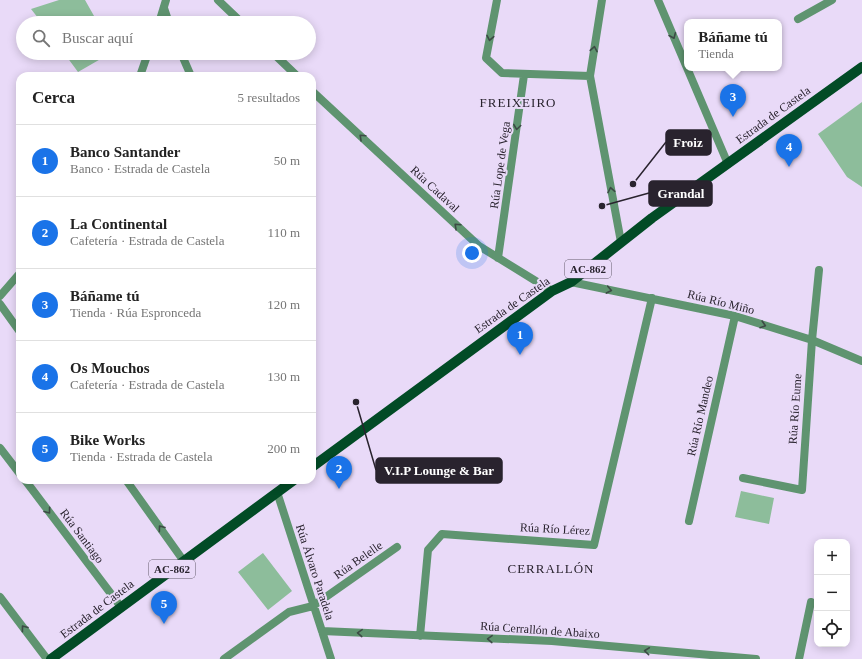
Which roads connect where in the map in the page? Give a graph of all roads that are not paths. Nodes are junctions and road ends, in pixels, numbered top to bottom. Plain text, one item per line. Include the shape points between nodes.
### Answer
1 (218, 0) edge
2 (497, 0) edge
3 (602, 0) edge
4 (658, 0) edge
5 (832, 0) edge
6 (165, 4) edge
7 (161, 16) edge
8 (168, 16) edge
9 (235, 16) edge
10 (798, 19) dead end
11 (146, 60) edge
12 (184, 60) edge
13 (280, 60) edge
14 (684, 61) edge
15 (862, 67) edge
16 (688, 71) edge
17 (141, 72) edge
18 (189, 72) edge
19 (293, 72) edge
20 (524, 74) junction
21 (590, 76) junction
22 (316, 95) edge
23 (728, 164) junction
24 (621, 242) junction
25 (498, 258) junction
26 (819, 270) dead end
27 (16, 278) edge
28 (571, 282) junction
29 (552, 291) junction
30 (0, 296) edge
31 (652, 298) junction
32 (0, 304) edge
33 (735, 316) junction
34 (16, 326) edge
35 (812, 340) junction
36 (862, 361) edge
37 (0, 448) edge
38 (316, 464) edge
39 (16, 469) edge
40 (743, 478) dead end
41 (27, 484) edge
42 (129, 484) edge
43 (288, 484) edge
44 (277, 492) junction
45 (689, 521) dead end
46 (397, 546) dead end
47 (183, 560) junction
48 (0, 597) edge
49 (811, 602) dead end
50 (313, 606) junction
51 (121, 607) junction
52 (322, 631) junction
53 (420, 636) junction
54 (47, 659) edge
55 (51, 659) edge
56 (224, 659) edge
57 (330, 659) edge
58 (756, 659) edge
59 (799, 659) edge

1 - 9 street
2 -> 20 street via 486,58 502,73
21 -> 3 street
4 -> 14 street
5 - 10 street
6 - 7 street
6 - 8 street
11 - 17 street
12 - 18 street
13 - 19 street
15 - 23 main road, Estrada de Castela / AC-862
16 -> 23 street
20 - 21 street
20 -> 25 street, Rúa Lope de Vega
24 -> 21 street
25 -> 22 street, Rúa Cadaval via 479,246
23 - 24 main road, Estrada de Castela / AC-862
24 - 28 main road, Estrada de Castela / AC-862
25 - 29 street, Rúa Cadaval
26 - 35 street, Rúa Río Eume
27 - 30 street
28 - 29 main road, Estrada de Castela / AC-862
28 -> 31 street, Rúa Río Miño
29 - 38 main road, Estrada de Castela / AC-862
31 - 33 street, Rúa Río Miño
31 - 53 street, Rúa Río Lérez via 594,545 442,534 428,550
32 - 34 street
33 -> 35 street, Rúa Río Miño
33 - 45 street, Rúa Río Mandeo
35 - 36 street, Rúa Río Miño
35 - 40 street, Rúa Río Eume via 802,490
37 - 39 street
41 -> 51 street, Rúa Santiago
47 -> 42 street
43 - 44 main road, Estrada de Castela / AC-862
44 - 47 main road, Estrada de Castela / AC-862
44 - 50 street, Rúa Álvaro Paradela
46 - 50 street, Rúa Belelle
47 - 51 main road, Estrada de Castela / AC-862
54 -> 48 street
49 - 59 street
50 - 52 street, Rúa Álvaro Paradela
50 - 56 street via 289,612
51 - 55 main road, Estrada de Castela / AC-862
53 -> 52 street, Rúa Cerrallón de Abaixo
52 - 57 street, Rúa Álvaro Paradela
58 -> 53 street, Rúa Cerrallón de Abaixo via 552,641

